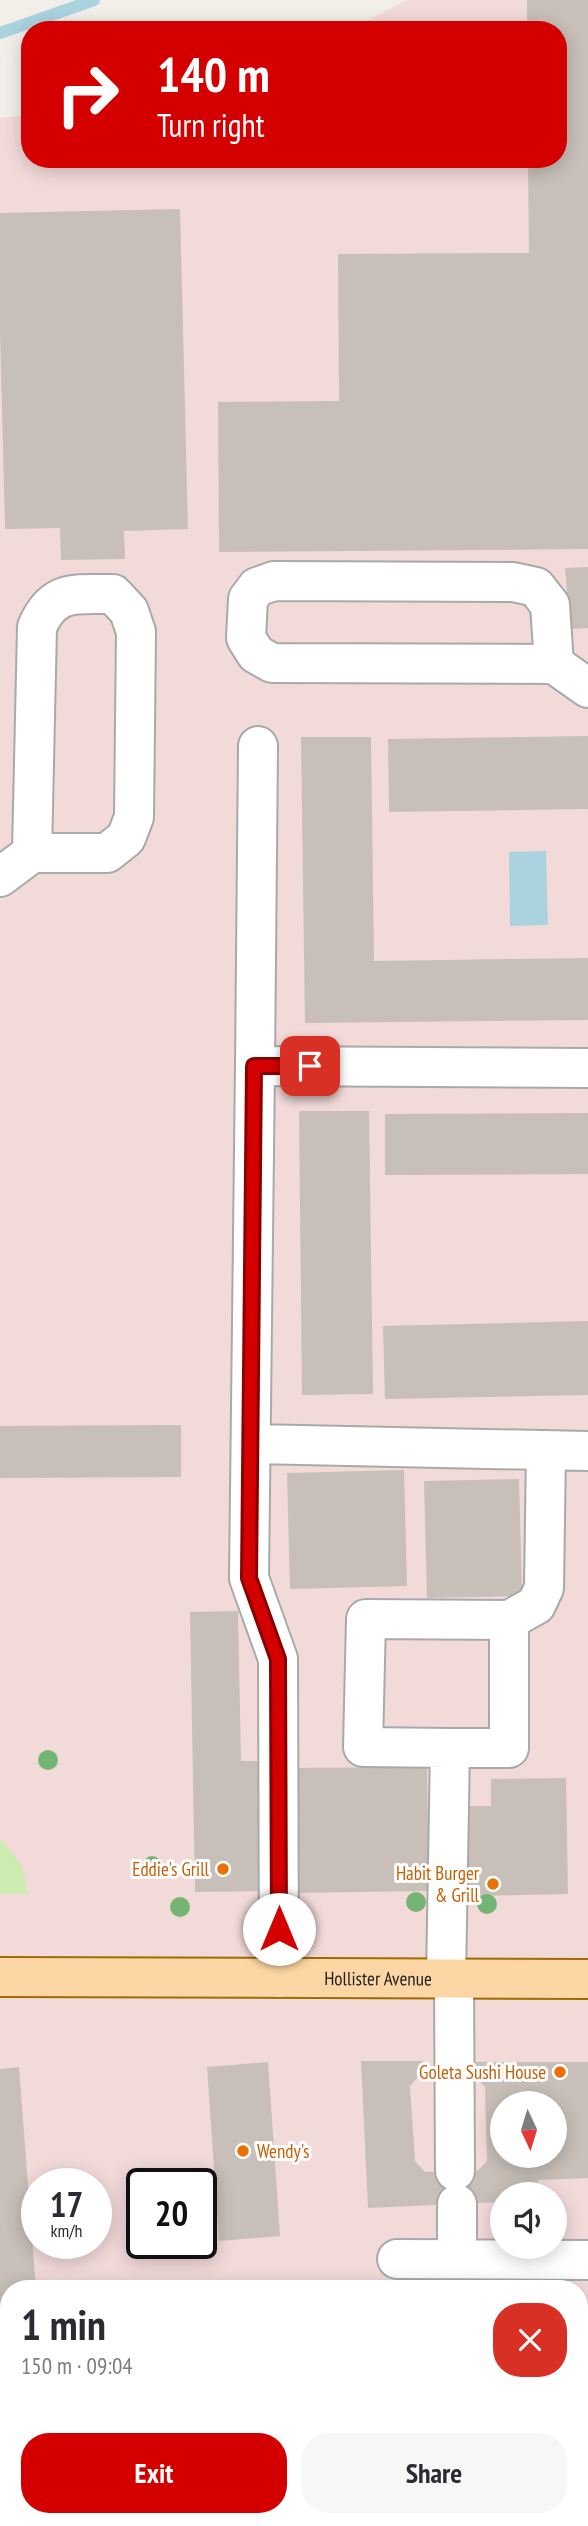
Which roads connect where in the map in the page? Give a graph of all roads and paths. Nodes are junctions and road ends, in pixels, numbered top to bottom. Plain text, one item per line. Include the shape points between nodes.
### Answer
1 (554, 664) junction
2 (588, 688) edge
3 (258, 747) dead end
4 (32, 853) junction
5 (0, 877) edge
6 (254, 1066) junction
7 (588, 1068) edge
8 (251, 1444) junction
9 (547, 1450) junction
10 (588, 1451) edge
11 (509, 1620) junction
12 (450, 1748) junction
13 (0, 1977) edge
14 (279, 1978) junction
15 (450, 1979) junction
16 (588, 1979) edge
17 (397, 2259) dead end
18 (457, 2259) junction
19 (588, 2260) edge

1 - 1 street via 550,605 536,587 513,582 274,581 257,587 248,599 246,638 257,654 272,663
1 - 2 street
3 - 6 street
4 - 4 street via 107,853 126,838 134,817 136,632 129,611 113,594 65,595 44,610 37,627
4 - 5 street
6 - 7 street
6 - 8 street
8 - 9 street
8 - 14 street via 249,1578 278,1659
9 - 10 street
9 - 11 street via 544,1588 536,1605
11 - 12 street via 509,1748
11 - 12 street via 366,1619 363,1747
12 - 15 street
13 - 14 main road, Hollister Avenue
14 - 15 main road, Hollister Avenue
15 - 16 main road, Hollister Avenue
15 - 18 street
17 - 18 street
18 - 19 street

